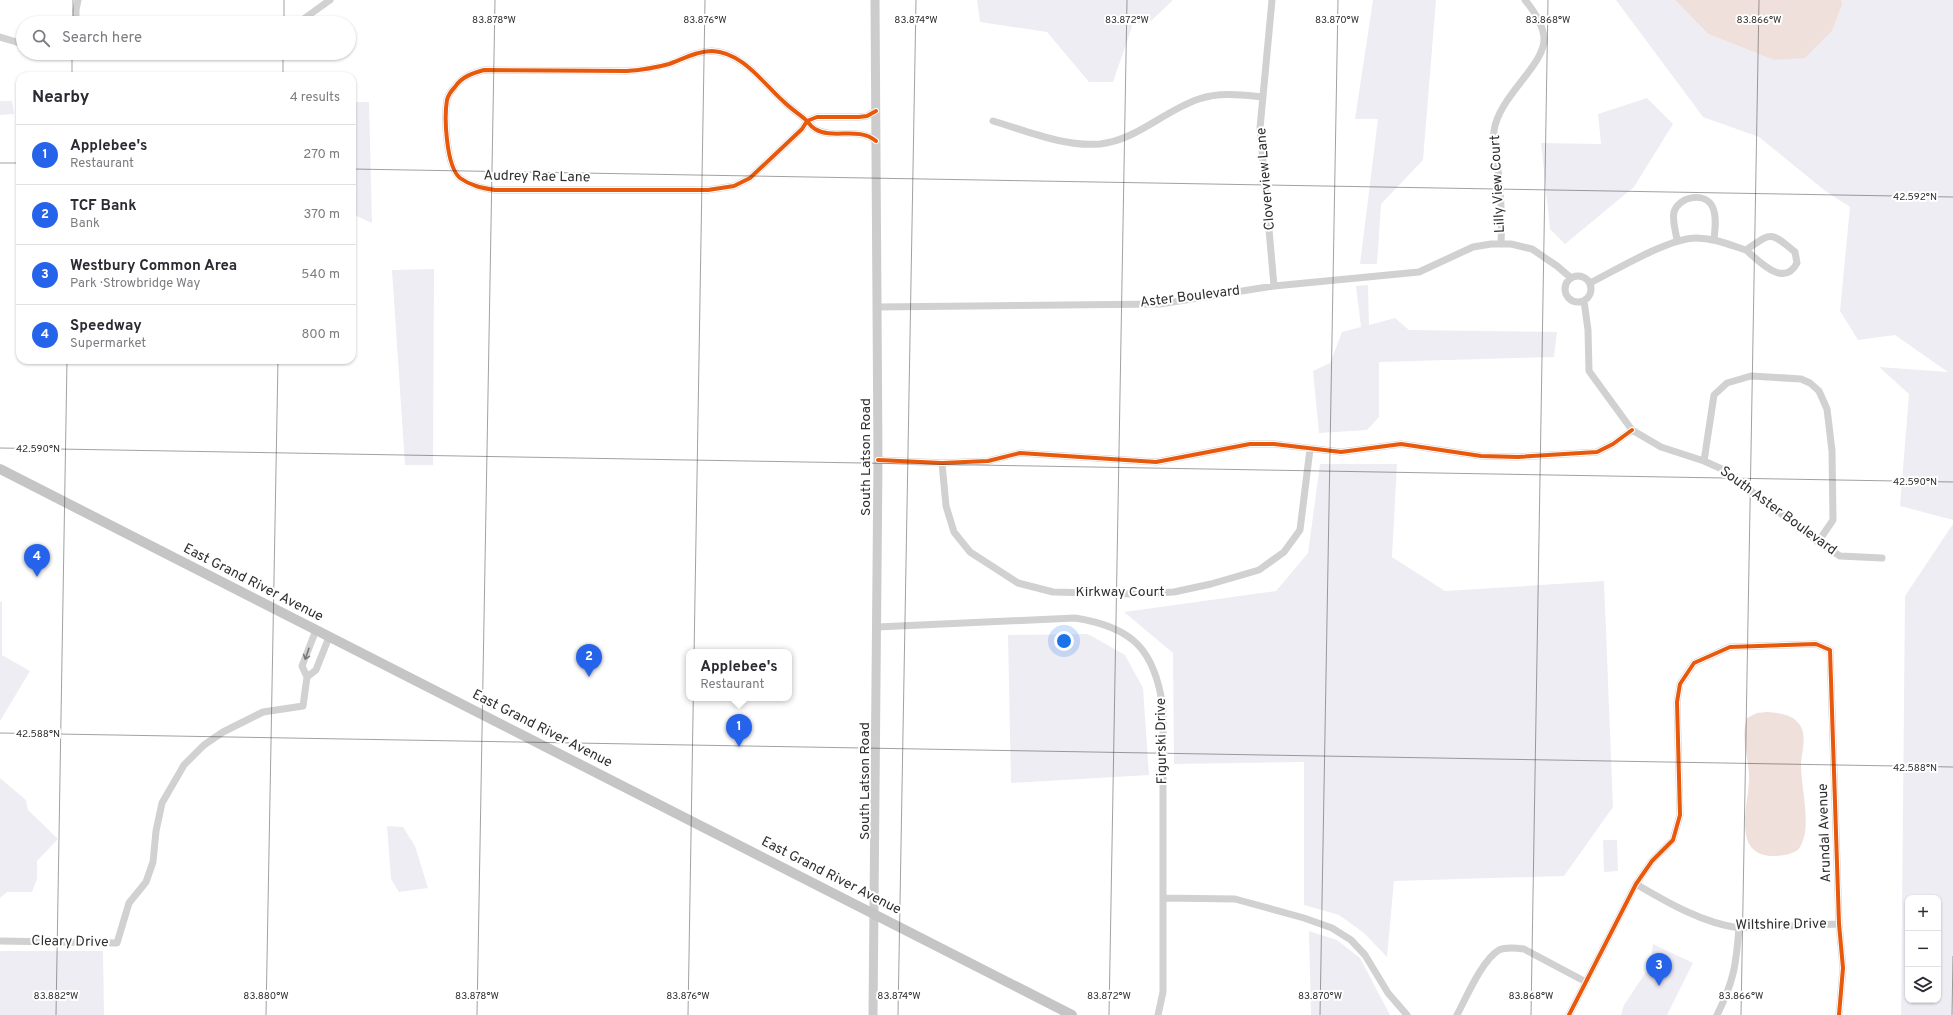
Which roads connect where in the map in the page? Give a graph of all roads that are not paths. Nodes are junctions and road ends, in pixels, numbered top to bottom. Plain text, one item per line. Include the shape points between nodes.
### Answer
1 (78, 0) edge
2 (330, 0) edge
3 (875, 0) edge
4 (1272, 0) edge
5 (1525, 0) edge
6 (76, 16) edge
7 (308, 16) edge
8 (0, 37) edge
9 (16, 42) edge
10 (1263, 97) junction
11 (876, 111) junction
12 (807, 121) junction
13 (993, 121) dead end
14 (876, 141) junction
15 (1714, 239) junction
16 (1677, 240) junction
17 (1501, 244) junction
18 (1746, 250) junction
19 (1571, 278) junction
20 (1590, 283) junction
21 (1274, 286) junction
22 (1584, 301) junction
23 (877, 307) junction
24 (1632, 430) junction
25 (1310, 449) junction
26 (878, 460) junction
27 (1704, 461) junction
28 (942, 463) junction
29 (0, 469) edge
30 (1818, 542) junction
31 (1882, 558) dead end
32 (876, 627) junction
33 (316, 630) junction
34 (329, 637) junction
35 (307, 677) junction
36 (1636, 884) junction
37 (1163, 898) junction
38 (875, 914) junction
39 (1839, 924) junction
40 (1739, 928) junction
41 (0, 941) edge
42 (1586, 982) junction
43 (873, 1015) edge
44 (1072, 1015) edge
45 (1158, 1015) edge
46 (1407, 1015) edge
47 (1457, 1015) edge
48 (1569, 1015) edge
49 (1717, 1015) edge
50 (1840, 1015) edge

1 - 6 street
2 - 7 street
3 - 11 main road, South Latson Road
4 - 10 street, Cloverview Lane
5 - 17 street, Lilly View Court via 1541,26 1544,40 1539,56 1502,108 1494,129 1493,142 1499,176 1502,222
8 - 9 street
10 - 13 street via 1226,94 1199,98 1134,133 1100,144 1067,142
10 - 21 street, Cloverview Lane via 1261,139
11 - 12 street via 859,118 817,117
11 - 14 main road, South Latson Road
12 - 12 street, Audrey Rae Lane via 782,101 749,68 729,56 713,51 696,53 634,71 484,70 471,74 456,85 447,100 447,149 452,166 459,177 475,187 495,190 708,190 734,186 750,178 802,129
12 - 14 street, Audrey Rae Lane via 815,129 829,133 863,134
14 - 23 main road, South Latson Road
15 - 16 street
15 - 16 street via 1713,207 1705,199 1696,197 1686,199 1678,205 1674,213
15 - 18 street
16 - 20 street
17 - 19 street via 1532,249
17 - 21 street, Aster Boulevard via 1473,246 1419,272
18 - 18 street via 1775,273 1787,274 1797,263 1795,252 1785,243 1770,236 1764,237
19 - 20 street via 1582,276
19 - 22 street via 1565,287 1567,296 1575,302
20 - 22 street via 1591,294
21 - 23 street, Aster Boulevard via 1160,304
22 - 24 street, South Aster Boulevard via 1589,371
23 - 26 main road, South Latson Road
24 - 25 street via 1597,452 1575,454 1481,456 1401,444 1341,452
24 - 27 street, South Aster Boulevard via 1661,447
25 - 28 street via 1290,445 1250,444 1156,462 1020,453 988,461
25 - 28 street, Kirkway Court via 1300,530 1284,552 1259,570 1211,584 1174,592 1134,594 1053,592 1018,583 970,552 954,532 946,506
26 - 28 street
26 - 32 main road, South Latson Road
27 - 30 street, South Aster Boulevard via 1724,470
27 - 30 street via 1714,395 1727,383 1751,376 1802,379 1810,383 1819,391 1828,409 1832,451 1833,520
29 - 33 main road, East Grand River Avenue
30 - 31 street, South Aster Boulevard via 1840,556
32 - 37 street, Figurski Drive via 1075,618 1116,628 1134,640 1150,660 1160,682 1164,708
32 - 38 main road, South Latson Road
33 - 34 main road, East Grand River Avenue
33 -> 35 street, Cleary Drive via 302,666
34 - 35 street via 316,670
34 - 38 main road, East Grand River Avenue
35 - 41 street, Cleary Drive via 303,706 263,712 250,718 204,745 184,765 162,803 153,862 146,882 129,903 117,942
36 - 39 street, Arundal Avenue via 1652,861 1673,840 1680,815 1677,702 1680,684 1694,663 1730,647 1816,644 1830,650
36 - 40 street, Wiltshire Drive via 1702,919
36 - 42 street
37 - 45 street, Figurski Drive via 1163,992
37 - 46 street via 1235,899 1332,928 1351,940 1365,955 1388,993
38 - 43 main road, South Latson Road
38 - 44 main road, East Grand River Avenue
39 - 40 street, Wiltshire Drive
39 - 50 street, Arundal Avenue via 1843,968
40 - 49 street via 1736,967
42 - 47 street via 1524,949 1499,950 1483,968
42 - 48 street

